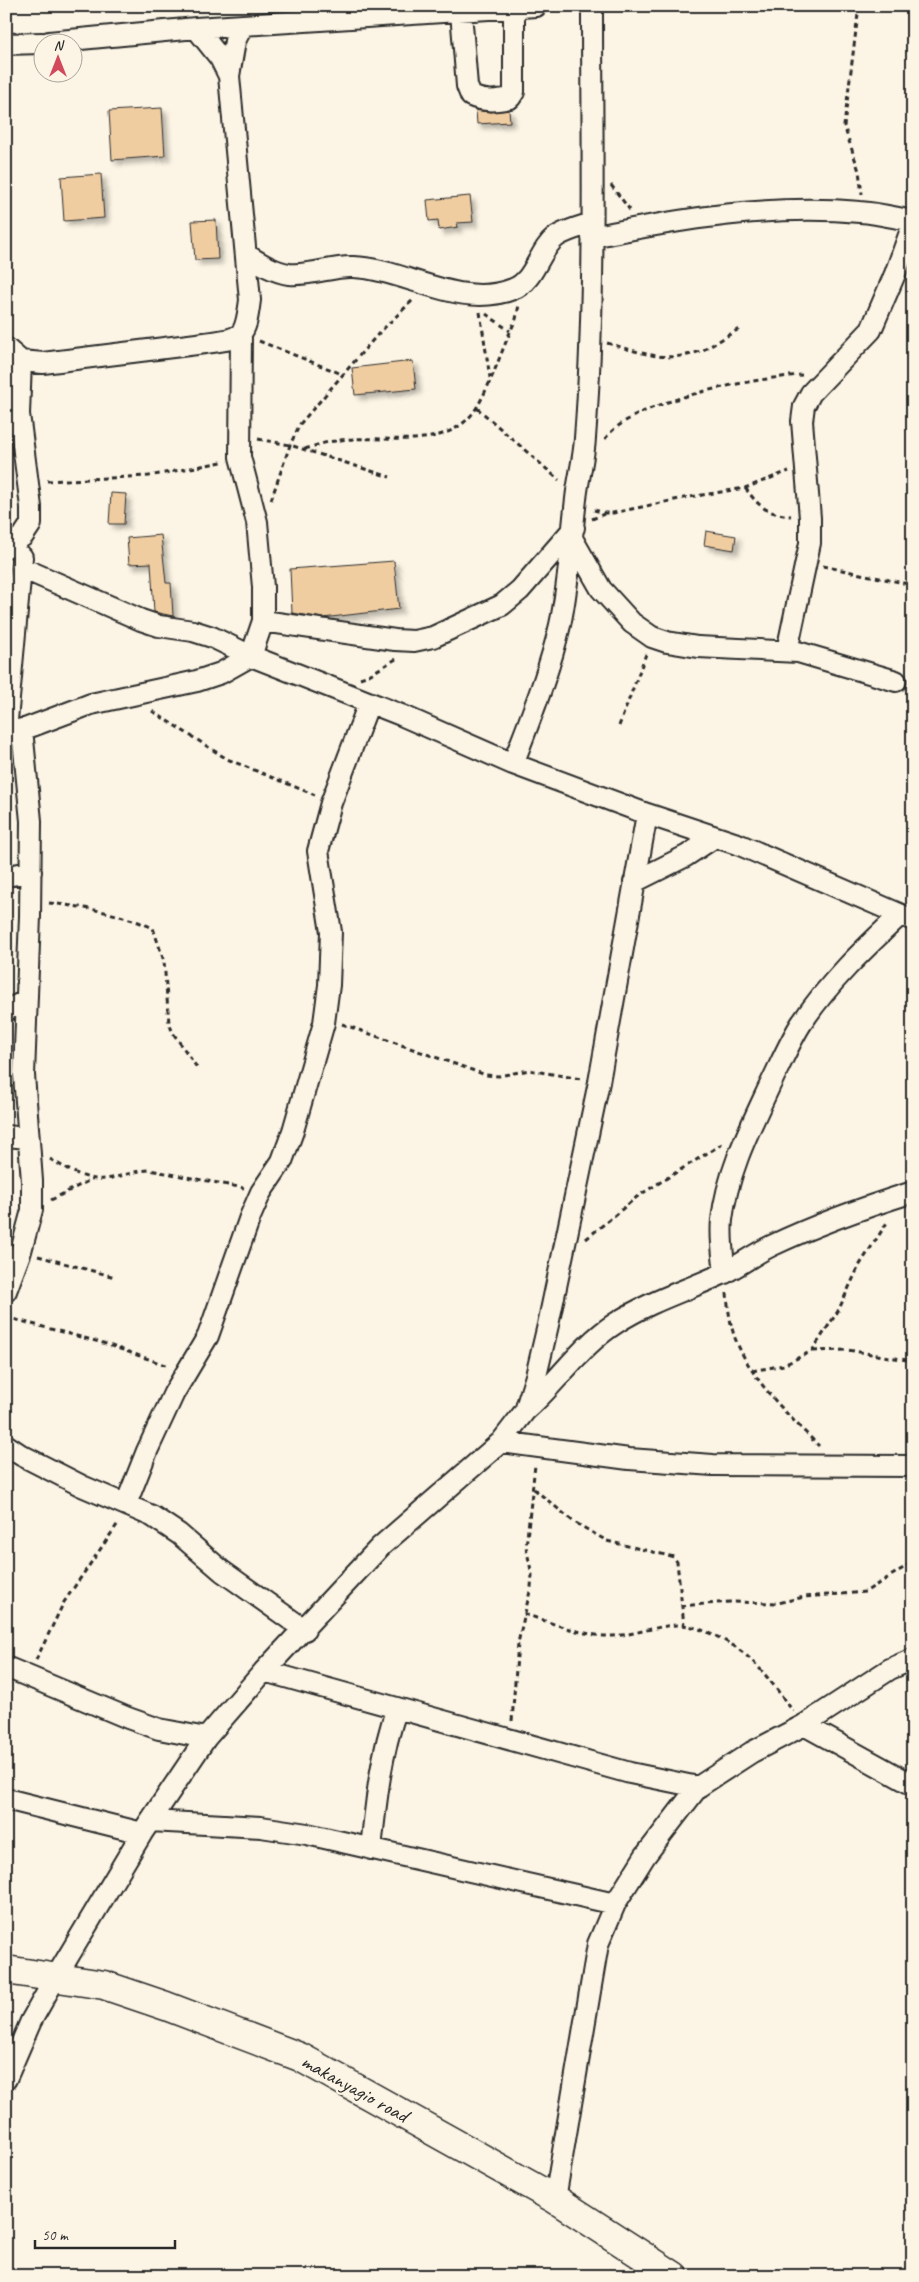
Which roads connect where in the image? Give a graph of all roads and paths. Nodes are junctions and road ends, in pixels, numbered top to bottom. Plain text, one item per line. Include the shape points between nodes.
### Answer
1 (536, 6) edge
2 (592, 6) edge
3 (859, 6) edge
4 (514, 8) junction
5 (453, 10) edge
6 (243, 25) junction
7 (196, 28) junction
8 (82, 39) edge
9 (32, 44) edge
10 (9, 47) edge
11 (229, 76) junction
12 (592, 163) junction
13 (862, 212) junction
14 (913, 223) edge
15 (642, 227) junction
16 (592, 230) junction
17 (247, 256) junction
18 (429, 284) junction
19 (523, 284) junction
20 (479, 309) dead end
21 (741, 328) dead end
22 (242, 333) junction
23 (590, 338) junction
24 (6, 348) edge
25 (21, 361) junction
26 (342, 374) junction
27 (827, 374) junction
28 (490, 378) junction
29 (477, 408) junction
30 (240, 437) junction
31 (290, 445) junction
32 (305, 449) junction
33 (583, 453) junction
34 (240, 457) junction
35 (806, 465) junction
36 (390, 478) dead end
37 (26, 483) junction
38 (745, 488) junction
39 (576, 498) junction
40 (810, 518) junction
41 (573, 534) junction
42 (23, 536) junction
43 (259, 536) junction
44 (6, 547) edge
45 (806, 562) junction
46 (22, 568) junction
47 (913, 585) edge
48 (263, 621) junction
49 (652, 637) junction
50 (788, 651) junction
51 (251, 656) junction
52 (401, 656) dead end
53 (896, 681) dead end
54 (328, 687) junction
55 (128, 696) junction
56 (369, 703) junction
57 (619, 726) dead end
58 (12, 732) edge
59 (513, 764) junction
60 (331, 803) junction
61 (647, 814) junction
62 (715, 837) junction
63 (31, 872) junction
64 (6, 876) edge
65 (634, 882) junction
66 (30, 902) junction
67 (906, 918) edge
68 (26, 1001) junction
69 (6, 1010) edge
70 (325, 1018) junction
71 (198, 1070) dead end
72 (599, 1082) junction
73 (748, 1132) junction
74 (6, 1136) edge
75 (28, 1142) junction
76 (93, 1178) junction
77 (261, 1192) junction
78 (908, 1193) edge
79 (32, 1210) junction
80 (21, 1251) junction
81 (561, 1259) junction
82 (725, 1273) junction
83 (116, 1277) dead end
84 (6, 1291) edge
85 (6, 1317) edge
86 (812, 1351) junction
87 (913, 1361) edge
88 (752, 1370) junction
89 (186, 1373) junction
90 (525, 1411) junction
91 (501, 1442) junction
92 (6, 1445) edge
93 (536, 1447) junction
94 (837, 1465) junction
95 (913, 1466) edge
96 (534, 1488) junction
97 (126, 1504) junction
98 (152, 1516) junction
99 (913, 1562) edge
100 (680, 1606) junction
101 (524, 1614) junction
102 (684, 1625) junction
103 (305, 1630) junction
104 (913, 1659) edge
105 (6, 1667) edge
106 (264, 1671) junction
107 (28, 1676) junction
108 (397, 1708) junction
109 (804, 1725) junction
110 (206, 1738) junction
111 (510, 1740) junction
112 (913, 1785) edge
113 (698, 1787) junction
114 (6, 1799) edge
115 (146, 1827) junction
116 (371, 1849) junction
117 (615, 1904) junction
118 (6, 1970) edge
119 (56, 1977) junction
120 (6, 2079) edge
121 (555, 2199) junction
122 (668, 2274) edge

1 - 4 street
2 - 12 street
3 - 13 path via 844,126 859,170
4 - 5 street
4 - 5 street via 514,92 510,98 498,101 471,96
5 - 6 street
6 - 7 street
6 - 11 street via 235,41
7 - 8 street
7 - 11 street via 220,58
9 - 10 street
11 - 17 street
12 - 15 path
12 - 16 street
13 - 14 street
13 - 15 street via 793,209 742,212
14 - 27 street via 871,330
15 - 16 street
16 - 19 street via 556,237
16 - 23 street
17 - 18 street via 291,274 368,268
17 - 22 street via 250,300
18 - 19 street via 464,294 482,295 504,292
18 - 26 path
19 - 28 path via 516,319
20 - 28 path
21 - 23 path via 707,348 670,359
22 - 25 street via 227,340 43,363
22 - 26 path via 269,347
22 - 30 street
23 - 33 street
24 - 25 street
25 - 37 street via 19,414
26 - 31 path via 300,424
27 - 33 path via 752,380 656,406 622,422 598,446
27 - 35 street via 804,406 802,421
28 - 29 path
29 - 32 path via 462,425 443,434 414,439 336,440
29 - 39 path
30 - 31 path
30 - 34 street
31 - 32 path
31 - 43 path
32 - 36 path
33 - 39 street
34 - 37 path via 150,476
34 - 43 street
35 - 38 path
35 - 40 street
37 - 42 street via 30,524
38 - 39 path via 613,513 597,512
38 - 40 path via 765,510
39 - 41 street
40 - 45 street
41 - 48 street via 502,605 433,637 395,640
41 - 49 street via 601,589 632,623
41 - 59 street via 559,626 537,700
42 - 44 street
42 - 46 street
43 - 48 street
45 - 47 path
45 - 50 street
46 - 51 street via 141,620 193,631
46 - 58 street
48 - 51 street
49 - 50 street via 698,647
49 - 57 path
50 - 53 street
51 - 54 street
51 - 55 street via 205,678
52 - 54 path via 368,675
54 - 56 street
55 - 58 street via 91,704
55 - 60 path via 227,758
56 - 59 street
56 - 60 street
58 - 63 street via 31,822
59 - 61 street
60 - 70 street via 318,852 330,932
61 - 62 street
61 - 65 street
62 - 65 street via 686,856
62 - 67 street
63 - 64 street
63 - 66 street
65 - 72 street
66 - 68 street
66 - 71 path via 112,913 152,928 158,937 164,961 169,1023
67 - 73 street via 853,960 800,1025
68 - 69 street
68 - 75 street via 24,1075
70 - 72 path via 486,1075 529,1070
70 - 77 street via 282,1162
72 - 81 street
73 - 81 path via 723,1143 638,1196
73 - 82 street via 724,1204 721,1241
74 - 75 street
75 - 76 path via 63,1166
75 - 79 street
76 - 77 path via 104,1179 136,1170 150,1170
76 - 79 path
77 - 89 street via 208,1336
78 - 82 street via 806,1230
78 - 86 path via 859,1266 838,1311
79 - 80 street
80 - 83 path
80 - 84 street
81 - 90 street via 536,1376
82 - 88 path via 735,1337
82 - 90 street via 615,1323
85 - 89 path via 103,1343
86 - 87 path via 848,1350
86 - 88 path via 784,1365
88 - 94 path via 785,1412
89 - 97 street via 147,1451
90 - 91 street
91 - 93 street
91 - 103 street via 380,1546
92 - 97 street via 82,1486
93 - 94 street via 629,1460 713,1465
93 - 96 path
94 - 95 street
96 - 100 path via 552,1506 600,1538 674,1557
96 - 101 path via 526,1547 532,1581
97 - 98 street
98 - 103 street
98 - 107 path via 120,1520 116,1525 64,1602
99 - 100 path via 865,1592 804,1597 778,1603
100 - 102 path
101 - 102 path via 606,1636 632,1635
101 - 111 path via 518,1643
102 - 109 path via 708,1633 748,1656
103 - 106 street
104 - 109 street via 890,1670
105 - 107 street
106 - 108 street
106 - 110 street
107 - 110 street via 159,1729
108 - 111 street
108 - 116 street via 377,1796
109 - 112 street
109 - 113 street via 752,1752
110 - 115 street
111 - 113 street via 630,1773
113 - 117 street via 645,1856
114 - 115 street
115 - 116 street via 261,1827
115 - 119 street
116 - 117 street
117 - 121 street via 598,1944
118 - 119 street, makanyagio road
119 - 120 street via 31,2021
119 - 121 street, makanyagio road via 104,1985 300,2057
121 - 122 street, makanyagio road

